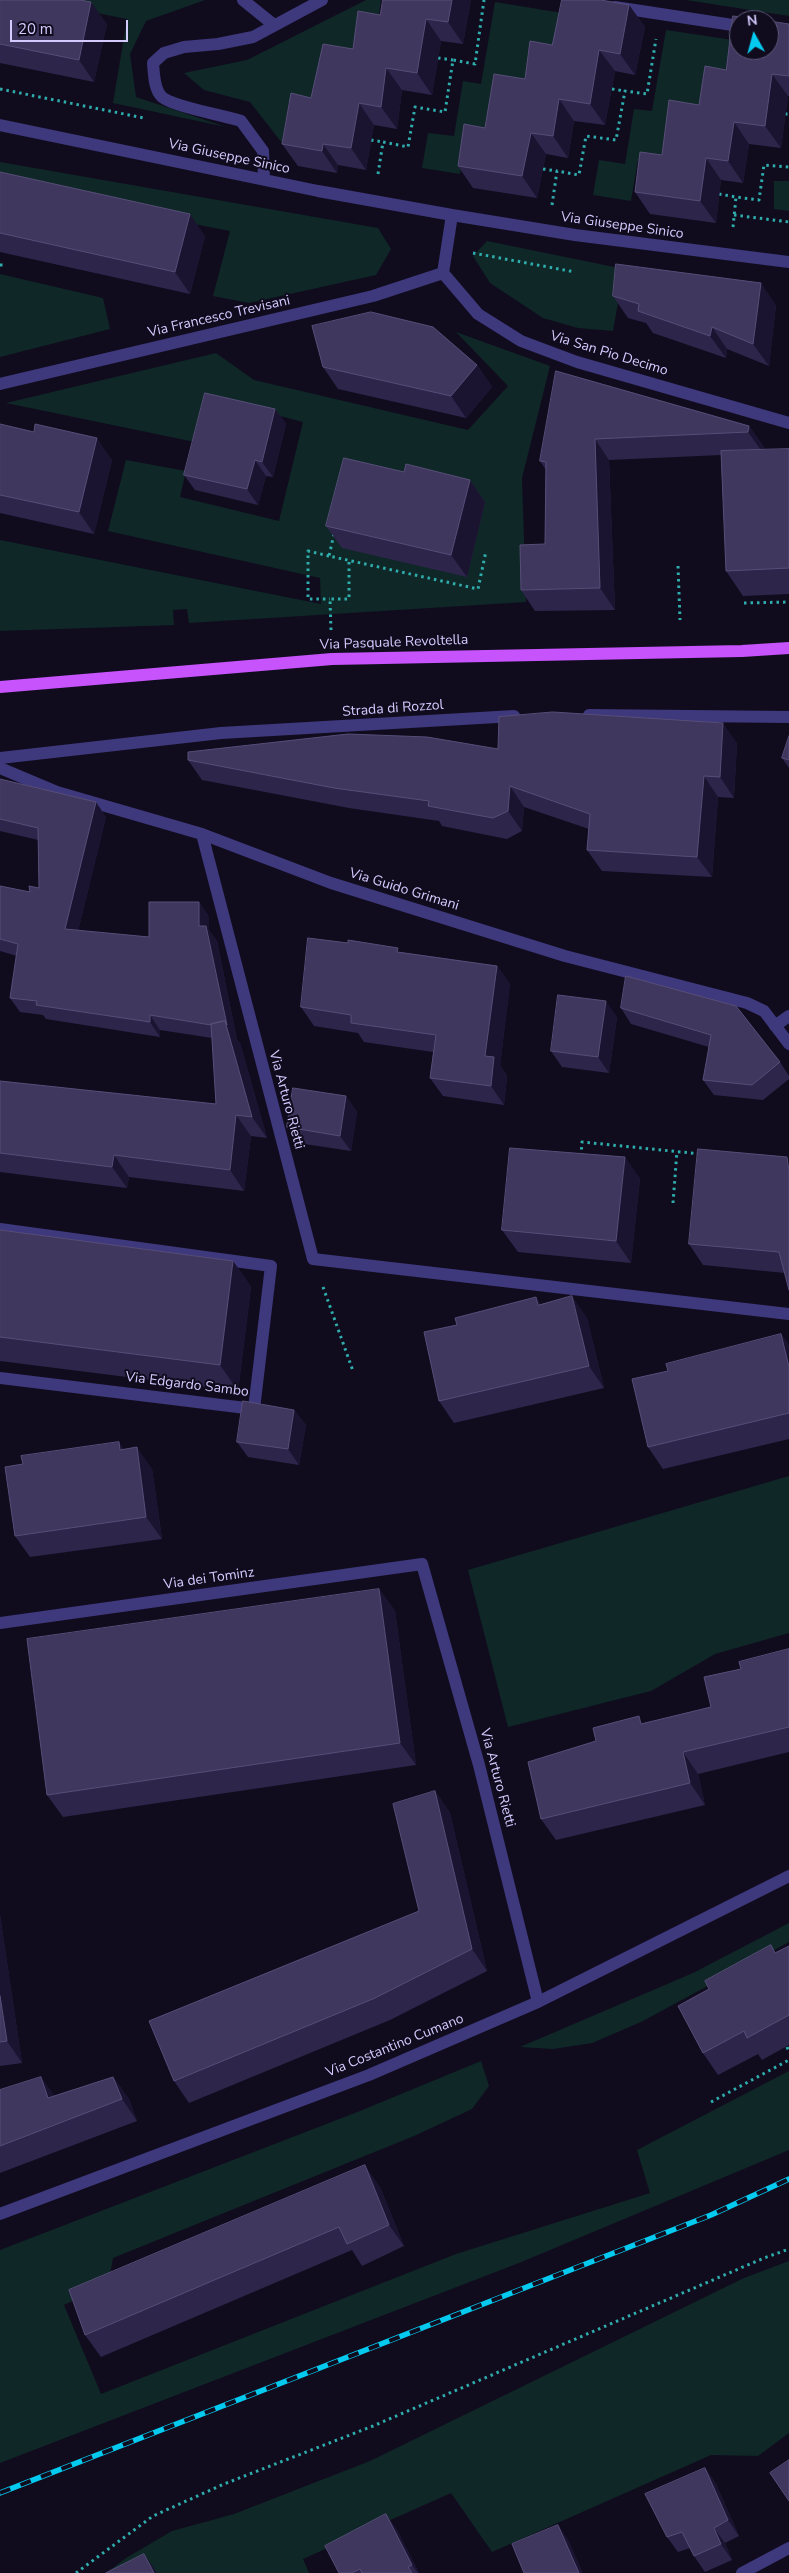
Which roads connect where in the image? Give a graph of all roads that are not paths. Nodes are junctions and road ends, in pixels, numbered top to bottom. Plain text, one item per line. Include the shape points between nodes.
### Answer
1 (243, 0) edge
2 (322, 0) edge
3 (606, 6) edge
4 (729, 24) edge
5 (274, 25) junction
6 (0, 124) edge
7 (264, 179) junction
8 (452, 215) junction
9 (789, 262) edge
10 (443, 273) junction
11 (0, 384) edge
12 (789, 423) edge
13 (789, 648) edge
14 (0, 687) edge
15 (528, 715) edge
16 (577, 715) edge
17 (789, 717) edge
18 (0, 758) edge
19 (0, 768) edge
20 (202, 834) junction
21 (789, 1016) edge
22 (775, 1026) junction
23 (789, 1044) edge
24 (0, 1229) edge
25 (789, 1314) edge
26 (0, 1378) edge
27 (422, 1564) joint
28 (0, 1623) edge
29 (789, 1876) edge
30 (538, 2002) junction
31 (0, 2214) edge
32 (789, 2548) edge
33 (742, 2573) edge

1 - 5 street
2 - 5 street
3 - 4 street
5 - 7 street via 253,37 164,53 153,64 154,82 161,97 182,107 241,121 263,151
6 - 7 street, Via Giuseppe Sinico
7 - 8 street, Via Giuseppe Sinico
8 - 9 street, Via Giuseppe Sinico via 575,235
8 - 10 street
10 - 11 street, Via Francesco Trevisani via 373,296
10 - 12 street, Via San Pio Decimo via 478,314 521,342 577,362
13 - 14 main road, Via Pasquale Revoltella via 742,652 332,659
15 - 18 street, Strada di Rozzol via 222,733
16 - 17 street
19 - 20 street, Via Guido Grimani via 57,792
20 - 22 street, Via Guido Grimani via 330,883 565,956 747,1003 764,1011
20 - 25 street, Via Arturo Rietti via 313,1259
21 - 22 street
22 - 23 street, Via Guido Grimani
24 - 26 street, Via Edgardo Sambo via 271,1266 254,1409
27 - 28 street, Via dei Tominz
27 - 30 street, Via Arturo Rietti via 479,1765
29 - 30 street, Via Costantino Cumano
30 - 31 street, Via Costantino Cumano via 369,2075
32 - 33 street

